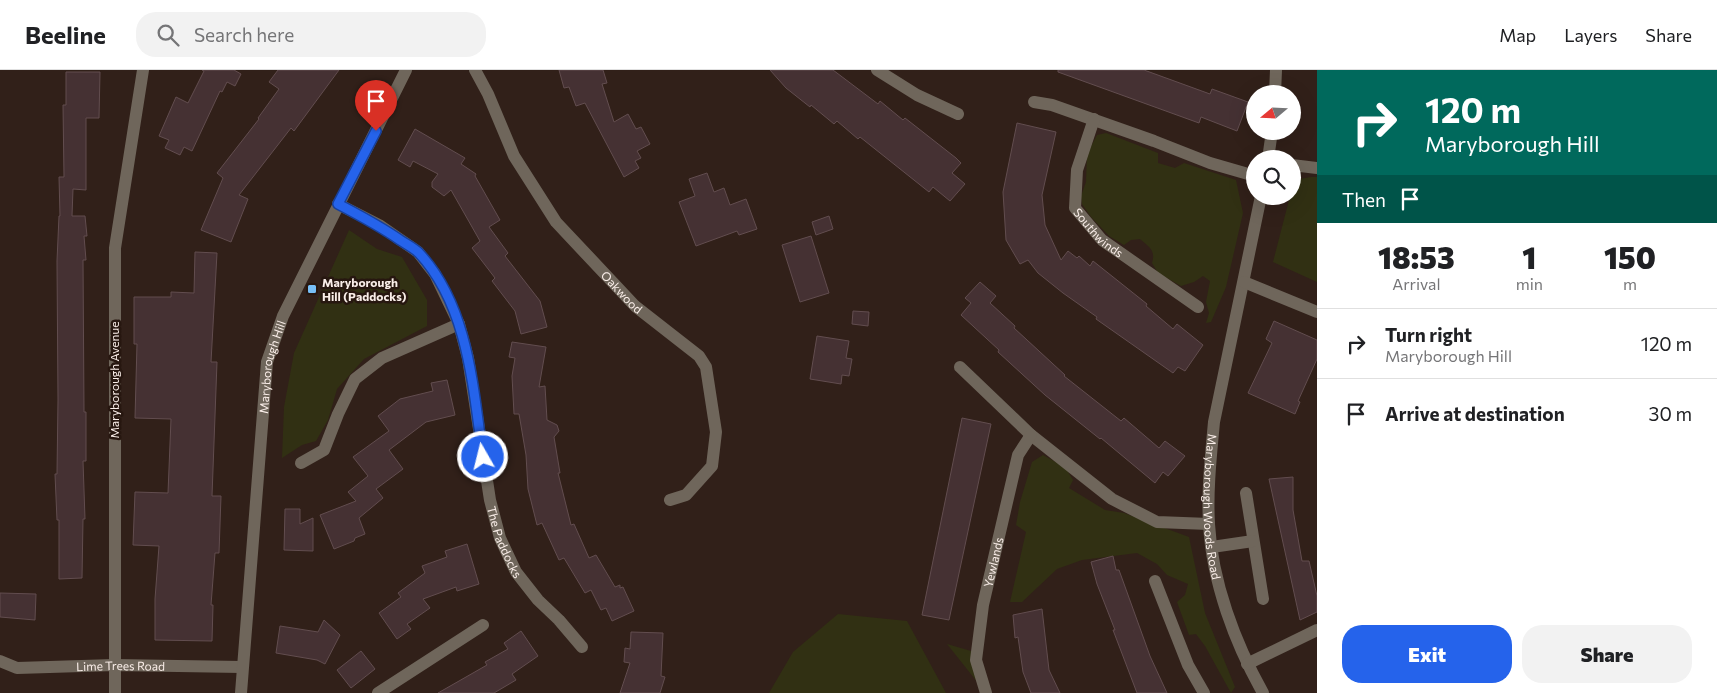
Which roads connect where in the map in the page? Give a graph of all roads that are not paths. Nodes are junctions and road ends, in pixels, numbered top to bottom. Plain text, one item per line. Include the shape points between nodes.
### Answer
1 (143, 70) edge
2 (406, 70) edge
3 (475, 70) edge
4 (877, 70) edge
5 (1276, 70) edge
6 (1275, 85) edge
7 (1034, 102) dead end
8 (958, 114) dead end
9 (1094, 119) junction
10 (1301, 166) edge
11 (1317, 168) edge
12 (1246, 173) edge
13 (338, 204) junction
14 (1259, 205) edge
15 (1244, 282) junction
16 (1198, 307) dead end
17 (1317, 312) edge
18 (459, 324) junction
19 (960, 367) dead end
20 (1031, 435) junction
21 (301, 463) dead end
22 (1246, 493) dead end
23 (670, 500) dead end
24 (1209, 524) junction
25 (1253, 541) junction
26 (1212, 547) junction
27 (1155, 581) dead end
28 (1263, 599) dead end
29 (483, 625) dead end
30 (1317, 630) edge
31 (582, 647) dead end
32 (0, 661) edge
33 (1247, 664) junction
34 (114, 665) junction
35 (242, 666) junction
36 (115, 693) edge
37 (241, 693) edge
38 (378, 693) edge
39 (986, 693) edge
40 (1204, 693) edge
41 (1263, 693) edge

1 - 34 street, Maryborough Avenue via 115,248
2 - 13 street, Maryborough Hill
3 - 23 street, Oakwood via 514,156 556,222 635,306 699,356 706,368 716,432 712,466 686,495
4 - 8 street via 917,95
5 - 6 street
7 - 9 street
9 - 12 street
9 - 16 street, Southwinds via 1078,170 1075,208 1102,240
10 - 11 street
13 - 18 street, The Paddocks via 380,225 418,252 435,274
13 - 35 street, Maryborough Hill via 283,316 267,362
14 - 15 street, Maryborough Woods Road
15 - 17 street
15 - 24 street, Maryborough Woods Road via 1214,422
18 - 21 street via 382,358 355,378 324,450
18 - 31 street, The Paddocks via 500,538 516,572
19 - 20 street
20 - 24 street via 1112,499 1157,522
20 - 39 street, Yewlands via 1018,455 983,605 976,660
22 - 25 street
24 - 26 street, Maryborough Woods Road
25 - 26 street
25 - 28 street
26 - 33 street, Maryborough Woods Road via 1225,607
27 - 40 street via 1188,665
29 - 38 street
30 - 33 street
32 - 34 street, Lime Trees Road via 18,668
33 - 41 street, Maryborough Woods Road
34 - 35 street, Lime Trees Road
34 - 36 street, Maryborough Avenue
35 - 37 street, Maryborough Hill

